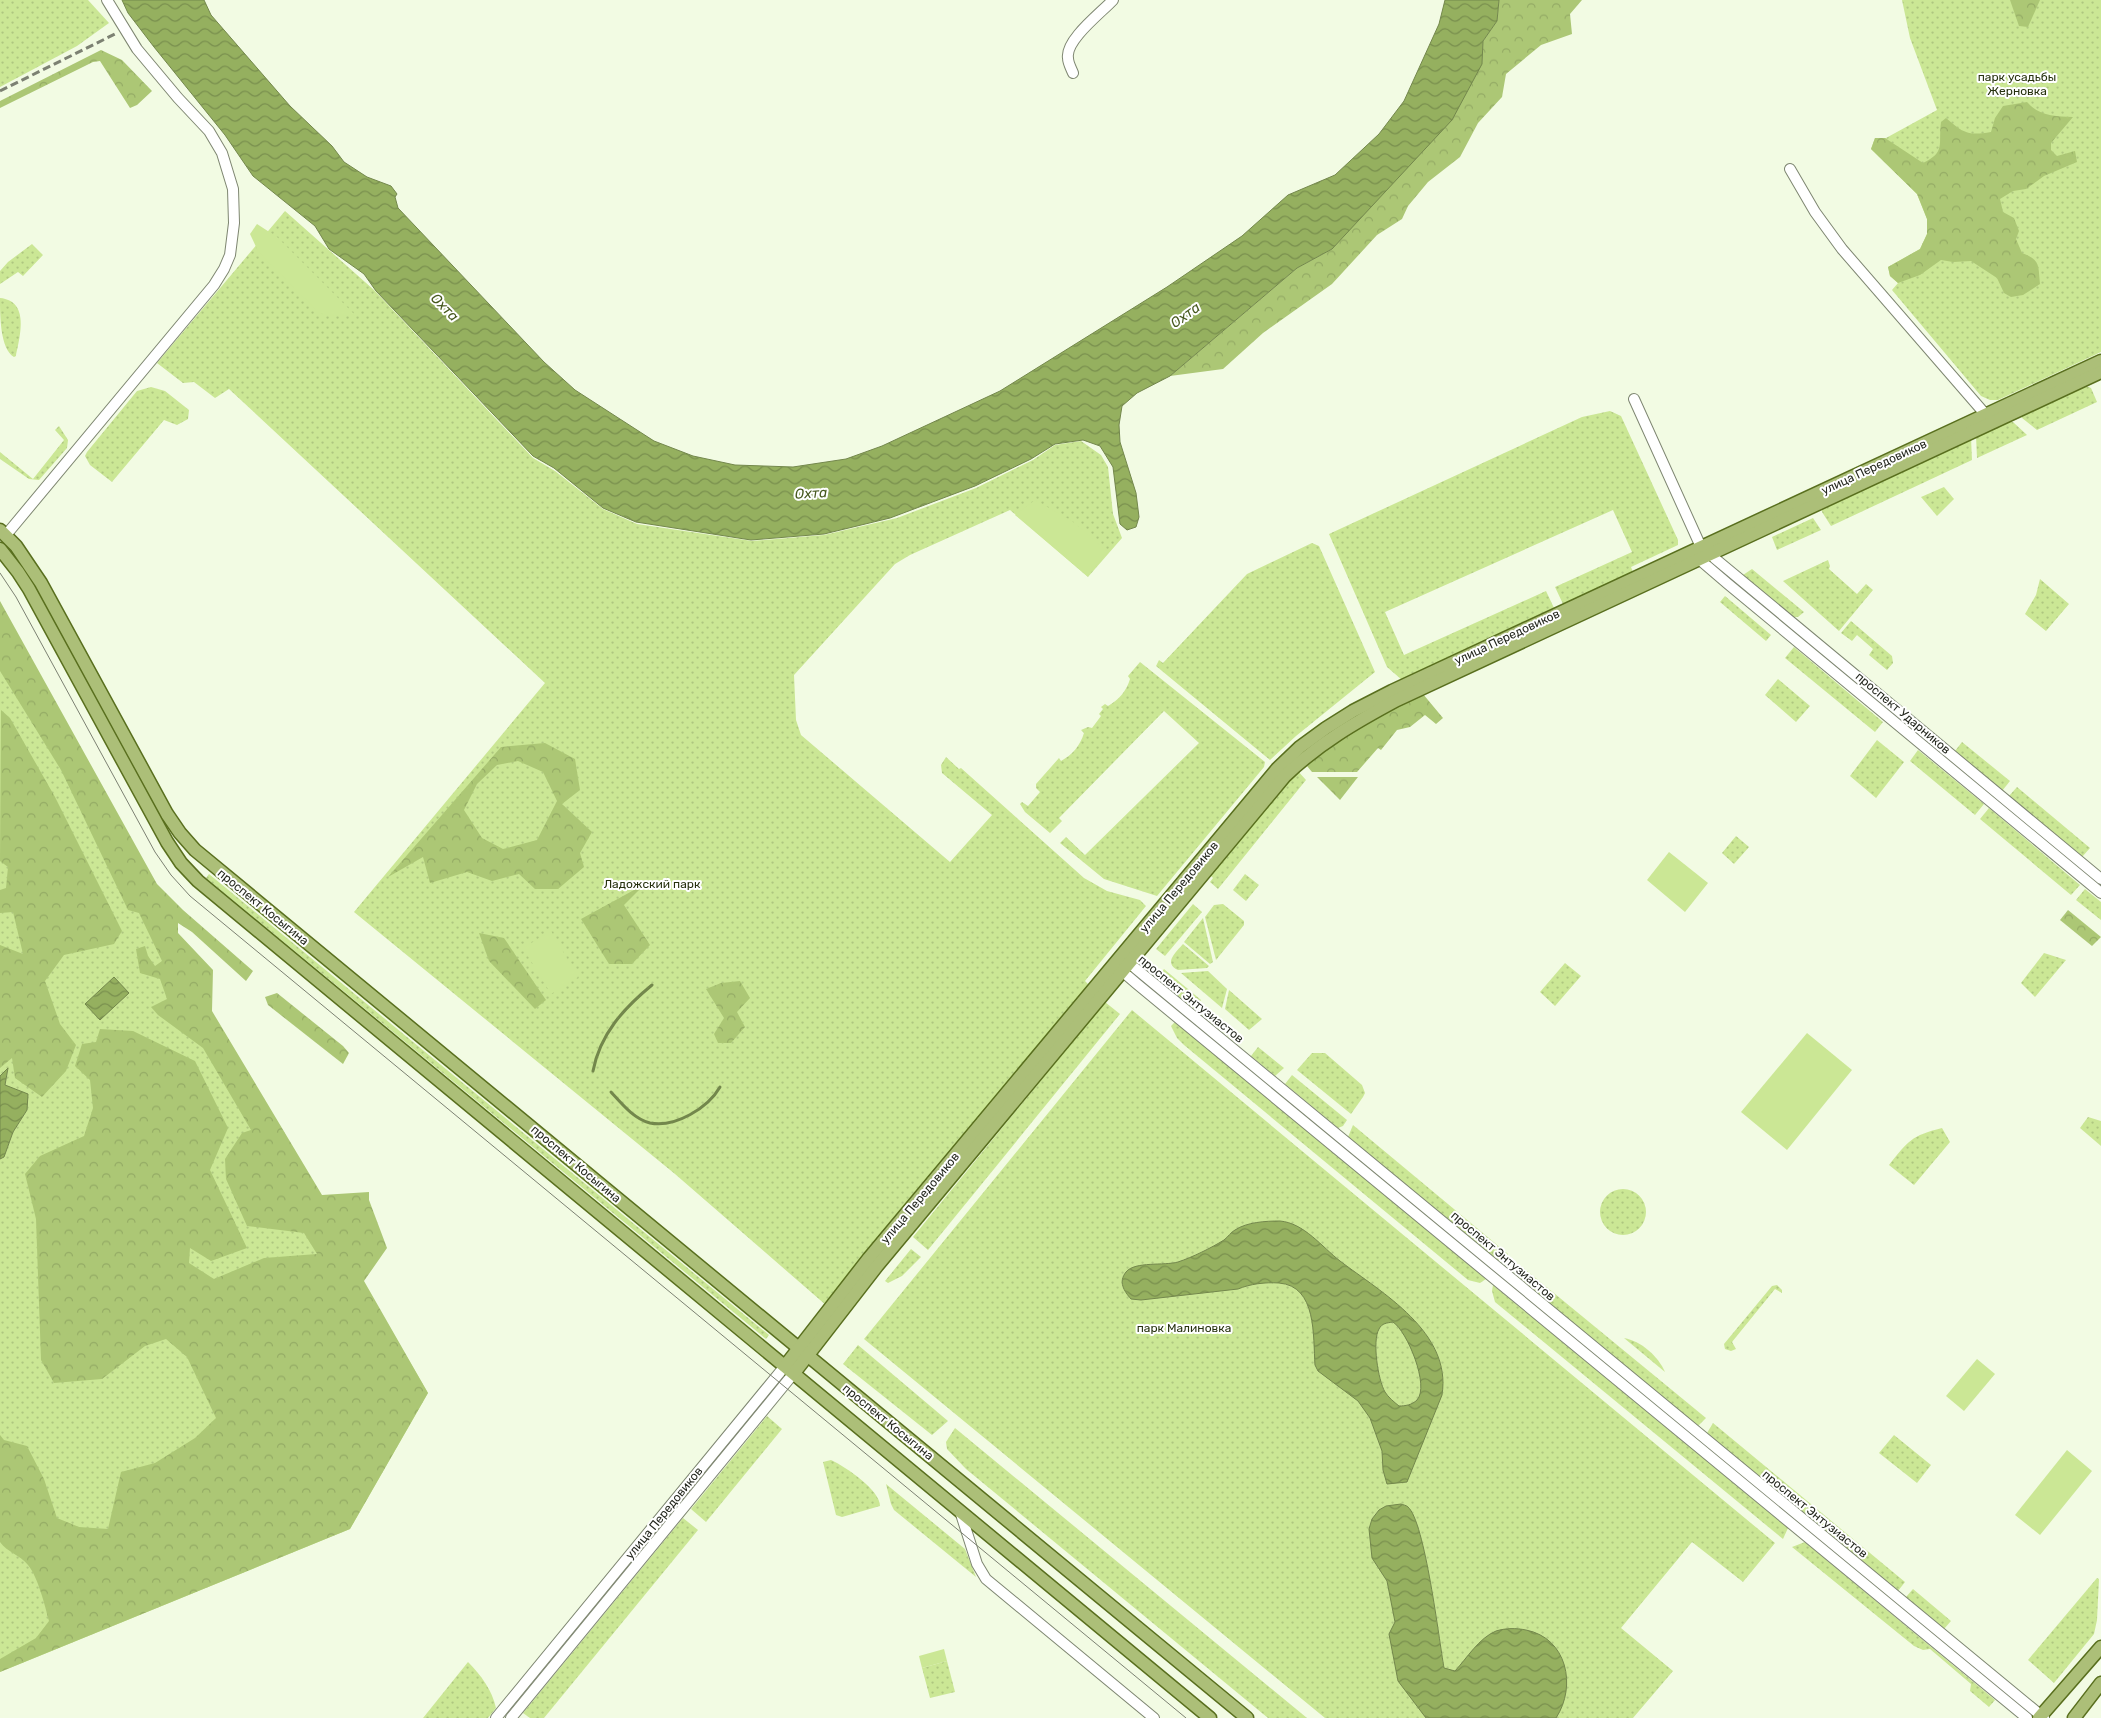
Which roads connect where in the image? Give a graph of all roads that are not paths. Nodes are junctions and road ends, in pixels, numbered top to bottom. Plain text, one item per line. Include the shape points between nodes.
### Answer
1 (107, 0) edge
2 (1113, 0) edge
3 (1073, 73) dead end
4 (1790, 169) dead end
5 (2101, 361) edge
6 (2101, 372) edge
7 (1634, 399) dead end
8 (1986, 415) junction
9 (3, 533) edge
10 (0, 549) edge
11 (1704, 554) junction
12 (1997, 793) junction
13 (1990, 801) junction
14 (2101, 879) edge
15 (2101, 893) edge
16 (1123, 965) junction
17 (802, 1351) junction
18 (789, 1369) junction
19 (960, 1510) junction
20 (2101, 1647) edge
21 (2101, 1683) edge
22 (2042, 1717) edge
23 (496, 1718) edge
24 (511, 1718) edge
25 (1154, 1718) edge
26 (1210, 1718) edge
27 (1247, 1718) edge
28 (2027, 1718) edge
29 (2074, 1718) edge

1 - 9 street via 137,49 209,131 222,153 233,189 234,223 230,255 214,284
2 - 3 street via 1069,48 1067,57
4 - 8 street via 1842,249
5 - 8 main road, улица Передовиков
6 - 11 main road, улица Передовиков
7 - 11 street, проспект Ударников
8 - 11 main road, улица Передовиков
9 - 17 main road, проспект Косыгина via 41,583 167,814 190,845
10 - 18 main road, проспект Косыгина via 29,590 167,842 198,881
11 - 12 street, проспект Ударников
11 - 13 street, проспект Ударников
11 - 16 main road, улица Передовиков via 1392,691 1326,728 1277,769
12 - 13 street
12 - 14 street, проспект Ударников
13 - 15 street, проспект Ударников
16 - 17 main road, улица Передовиков via 869,1258
16 - 22 street, проспект Энтузиастов
16 - 28 street, проспект Энтузиастов
17 - 18 main road, улица Передовиков
17 - 27 main road, проспект Косыгина
18 - 19 main road, проспект Косыгина
18 - 23 street, улица Передовиков
18 - 24 street, улица Передовиков
19 - 25 street via 977,1564 986,1579
19 - 26 main road, проспект Косыгина
20 - 22 main road
21 - 29 main road

